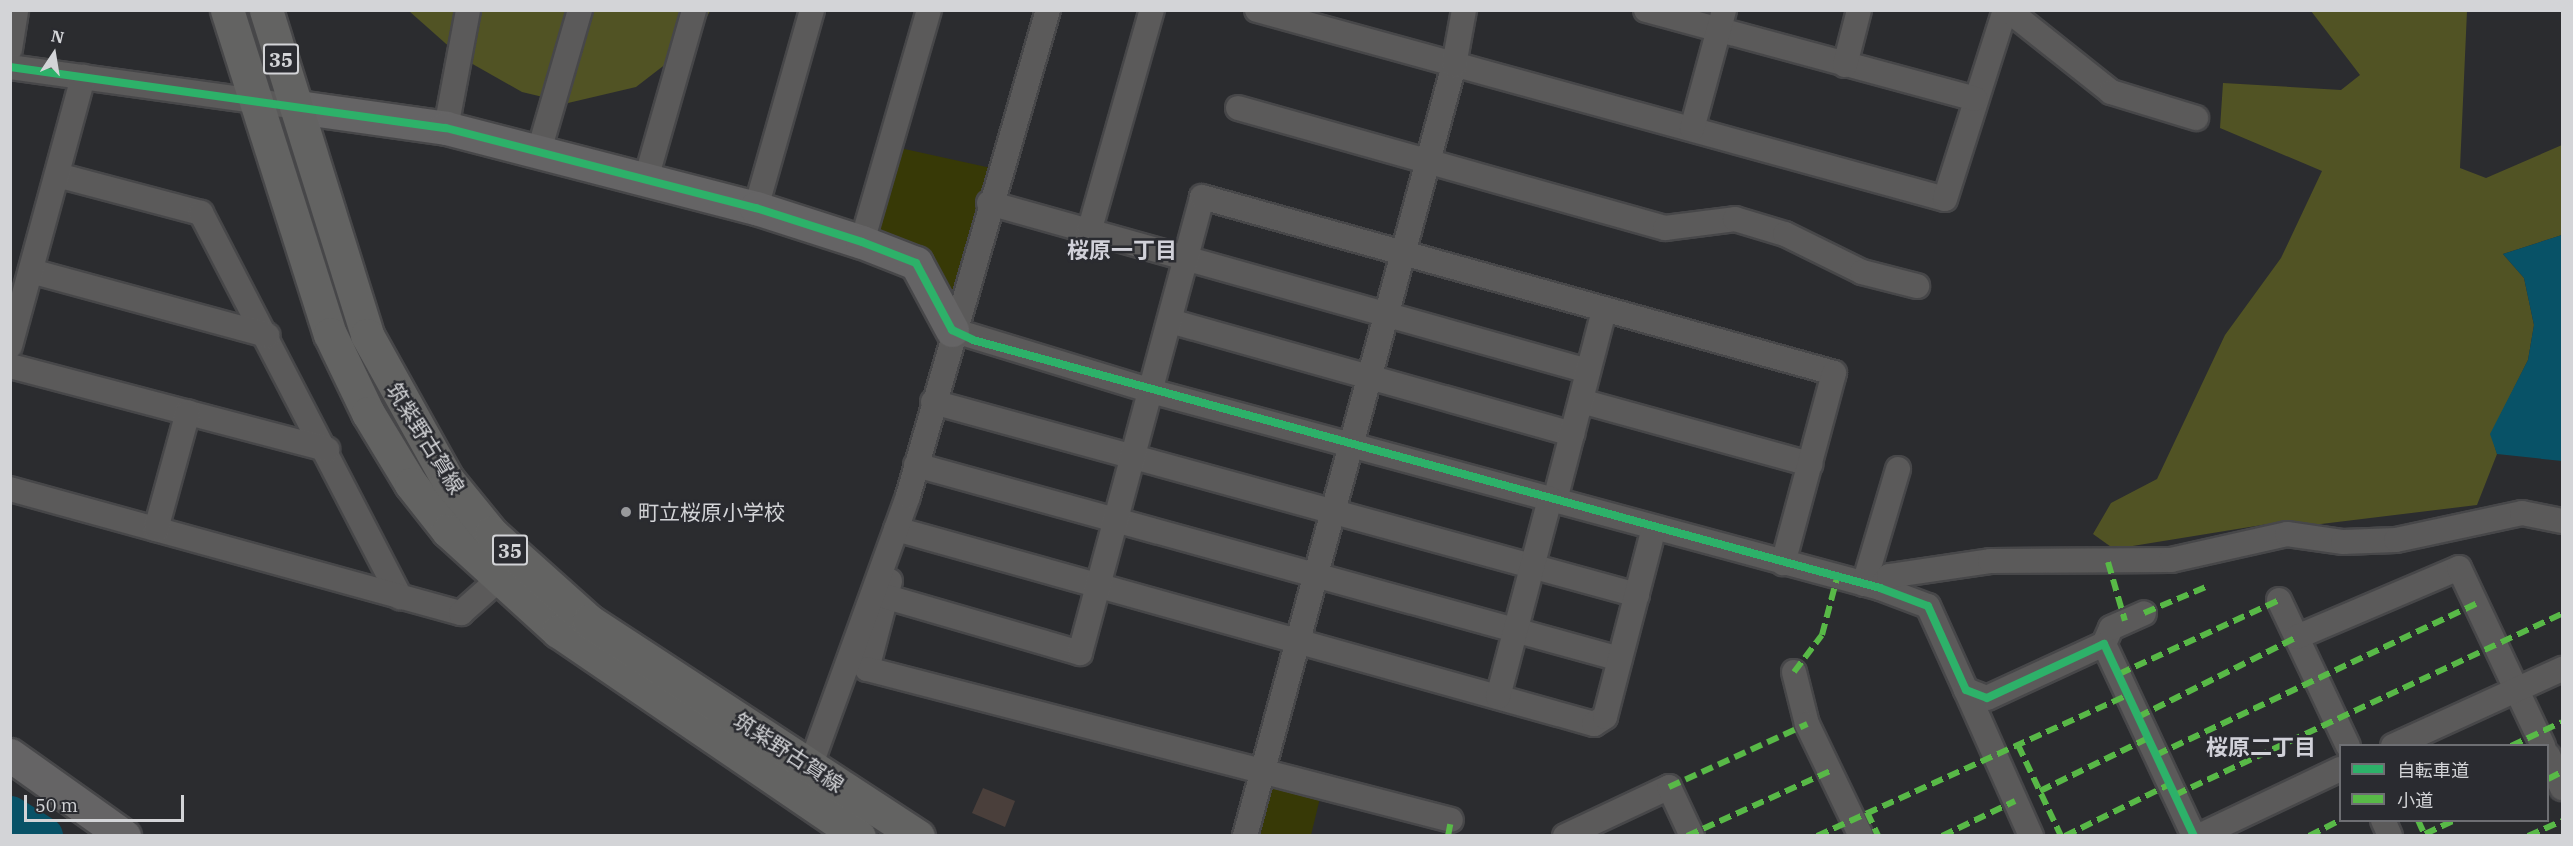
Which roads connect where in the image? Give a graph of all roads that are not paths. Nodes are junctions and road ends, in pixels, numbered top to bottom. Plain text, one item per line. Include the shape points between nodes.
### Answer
1 (16, 10) edge
2 (227, 10) edge
3 (266, 10) edge
4 (468, 10) edge
5 (580, 10) edge
6 (694, 10) edge
7 (812, 10) edge
8 (929, 10) edge
9 (1048, 10) edge
10 (1152, 10) edge
11 (1257, 10) edge
12 (1464, 10) edge
13 (1646, 10) edge
14 (1859, 10) edge
15 (2007, 10) edge
16 (1326, 20) edge
17 (1721, 21) edge
18 (10, 49) edge
19 (1454, 65) junction
20 (1845, 65) junction
21 (10, 66) edge
22 (83, 77) junction
23 (1975, 99) junction
24 (255, 102) junction
25 (297, 108) junction
26 (1238, 108) dead end
27 (2196, 118) dead end
28 (446, 128) junction
29 (1692, 129) junction
30 (538, 151) junction
31 (1427, 160) junction
32 (57, 175) junction
33 (646, 179) junction
34 (989, 203) junction
35 (756, 208) junction
36 (1089, 232) junction
37 (862, 242) junction
38 (1400, 252) junction
39 (1186, 259) junction
40 (31, 271) junction
41 (1917, 286) dead end
42 (1604, 310) junction
43 (1383, 315) junction
44 (1170, 321) junction
45 (952, 330) junction
46 (267, 335) junction
47 (10, 346) edge
48 (10, 366) edge
49 (1588, 371) junction
50 (1367, 376) junction
51 (1151, 391) junction
52 (933, 402) junction
53 (1581, 402) junction
54 (188, 412) junction
55 (1572, 434) junction
56 (1348, 445) junction
57 (327, 449) junction
58 (1133, 458) junction
59 (1810, 464) junction
60 (916, 465) junction
61 (1898, 469) dead end
62 (10, 489) edge
63 (1553, 499) junction
64 (1330, 512) junction
65 (2562, 520) edge
66 (1116, 521) junction
67 (1654, 528) junction
68 (156, 529) junction
69 (896, 530) junction
70 (884, 556) junction
71 (1783, 563) junction
72 (1531, 567) junction
73 (1313, 574) junction
74 (498, 580) junction
75 (1872, 586) junction
76 (1098, 587) junction
77 (1637, 596) junction
78 (400, 597) junction
79 (887, 597) junction
80 (2279, 600) dead end
81 (2144, 613) dead end
82 (1514, 630) junction
83 (2297, 637) junction
84 (1294, 644) junction
85 (2104, 644) junction
86 (1620, 659) junction
87 (2562, 669) edge
88 (1794, 672) dead end
89 (1966, 690) junction
90 (2518, 690) junction
91 (1498, 698) junction
92 (2347, 744) edge
93 (2397, 744) edge
94 (2542, 744) edge
95 (10, 755) edge
96 (2549, 759) edge
97 (810, 767) junction
98 (2339, 769) edge
99 (1262, 770) junction
100 (2562, 788) edge
101 (1451, 820) dead end
102 (2384, 822) edge
103 (124, 836) edge
104 (859, 836) edge
105 (918, 836) edge
106 (1245, 836) edge
107 (1565, 836) edge
108 (1692, 836) edge
109 (1861, 836) edge
110 (2031, 836) edge
111 (2194, 836) edge
112 (2199, 836) edge
113 (2390, 836) edge

1 - 18 street
2 - 24 main road, 筑紫野古賀線 / 35
3 - 25 main road, 筑紫野古賀線 / 35
4 - 28 street
5 - 30 street
6 - 33 street
7 - 35 street
8 - 37 street
9 - 34 street
10 - 36 street
11 - 16 street
12 - 19 street
13 - 17 street
14 - 20 street
15 - 23 street
15 - 27 street via 2111,92
16 - 19 street
17 - 20 street
17 - 29 street
19 - 29 street
19 - 31 street
20 - 23 street
21 - 22 street
22 - 24 street
22 - 32 street
23 - 29 street via 1945,199
24 - 25 street
24 - 74 main road, 筑紫野古賀線 / 35 via 330,334 368,413 417,492
25 - 28 street
25 - 97 main road, 筑紫野古賀線 / 35 via 367,335 447,479 491,533 589,621
26 - 31 street
28 - 30 street
30 - 33 street
31 - 38 street
31 - 41 street via 1665,228 1735,219 1785,234 1862,272
32 - 40 street
32 - 46 street via 201,213
33 - 35 street
34 - 36 street
34 - 45 street
35 - 37 street
36 - 39 street
37 - 45 street via 916,263
38 - 39 street via 1202,197
38 - 42 street
38 - 43 street
39 - 43 street
39 - 44 street
40 - 46 street
40 - 47 street
42 - 49 street
42 - 59 street via 1834,373
43 - 49 street
43 - 50 street
44 - 50 street
44 - 51 street
45 - 51 street
45 - 52 street
46 - 57 street
48 - 54 street
49 - 53 street
50 - 55 street
50 - 56 street
51 - 56 street
51 - 58 street
52 - 58 street
52 - 60 street
53 - 55 street
53 - 59 street
54 - 57 street
54 - 68 street
55 - 63 street
56 - 63 street
56 - 64 street
57 - 78 street
58 - 64 street
58 - 66 street
59 - 71 street
60 - 66 street
60 - 69 street
61 - 75 street
62 - 68 street
63 - 67 street
63 - 72 street
64 - 72 street
64 - 73 street
65 - 75 street via 2522,513 2396,540 2343,542 2287,534 2171,560 1990,561 1889,576
66 - 73 street
66 - 76 street
67 - 71 street
67 - 77 street
68 - 78 street
69 - 70 street
69 - 76 street
70 - 79 street via 894,561
70 - 97 street
71 - 75 street
72 - 77 street
72 - 82 street
73 - 82 street
73 - 84 street
74 - 78 street via 461,613
74 - 104 main road, 筑紫野古賀線 / 35 via 600,662
75 - 89 street via 1928,606
76 - 79 street via 1080,653
76 - 84 street
77 - 86 street
79 - 99 street via 867,669
80 - 83 street
81 - 85 street via 2111,628
82 - 86 street
82 - 91 street
83 - 90 street via 2459,568
83 - 92 street
84 - 91 street
84 - 99 street
85 - 89 street via 1987,698
85 - 111 street
86 - 91 street via 1605,717 1594,724
87 - 90 street
88 - 109 street via 1807,723
89 - 110 street
90 - 93 street
90 - 94 street
95 - 103 street
96 - 100 street
97 - 105 main road, 筑紫野古賀線 / 35
98 - 112 street
99 - 101 street
99 - 106 street
102 - 113 street
107 - 108 street via 1669,787

